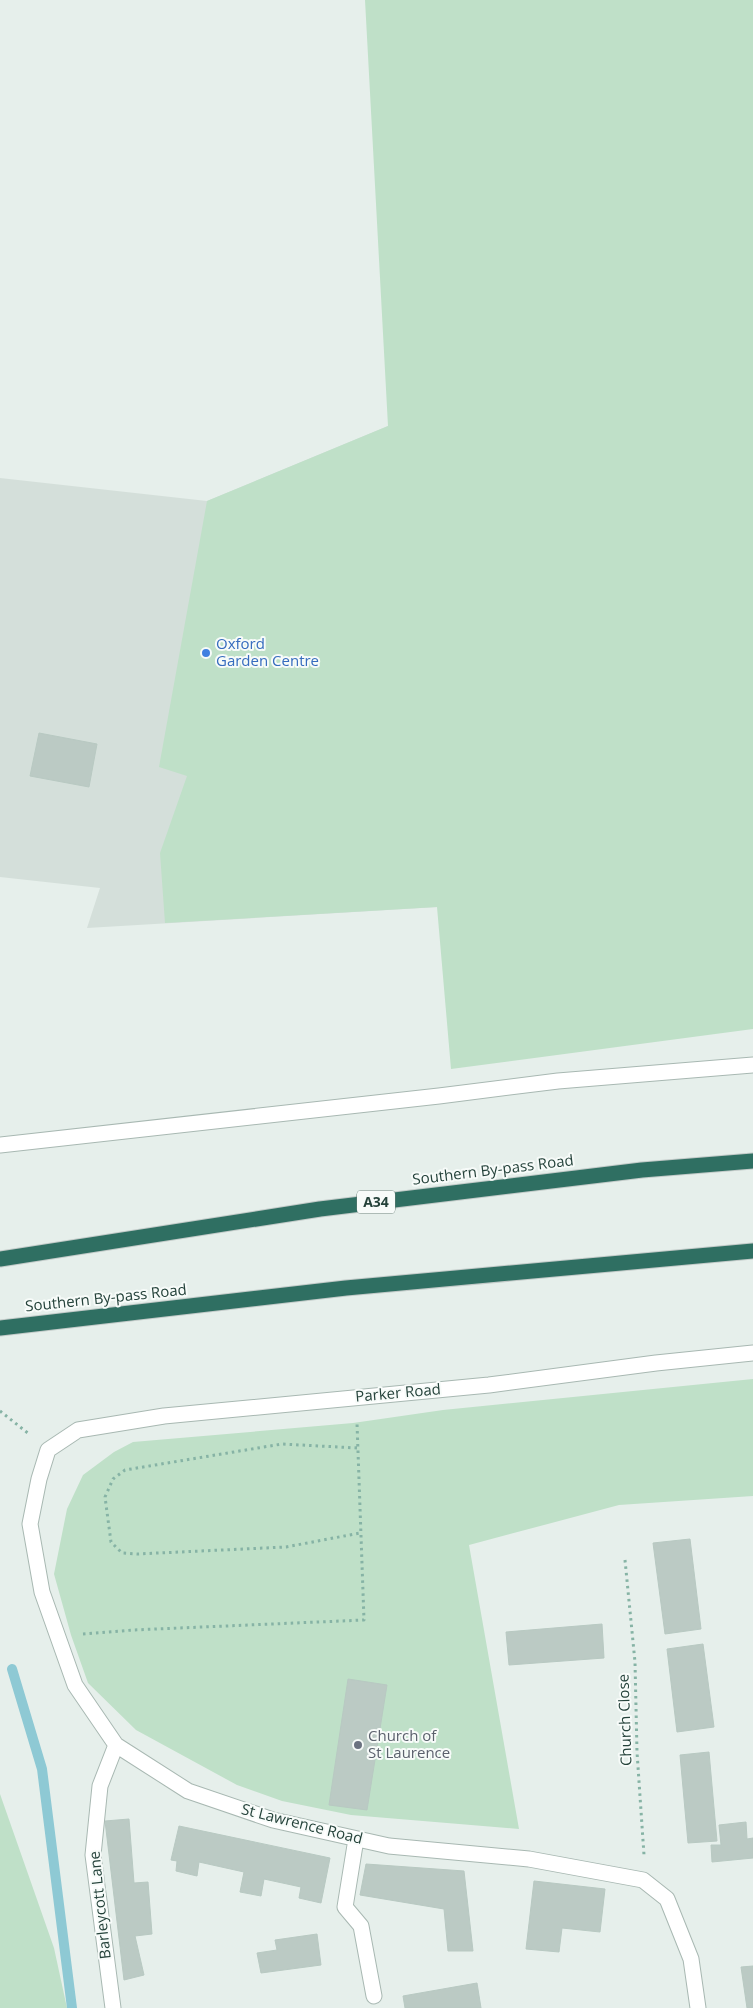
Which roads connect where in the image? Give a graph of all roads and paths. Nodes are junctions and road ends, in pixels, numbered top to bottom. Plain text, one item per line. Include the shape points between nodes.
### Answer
1 (753, 1065) edge
2 (0, 1145) edge
3 (753, 1160) edge
4 (753, 1251) edge
5 (0, 1259) edge
6 (0, 1328) edge
7 (753, 1353) edge
8 (356, 1397) junction
9 (0, 1411) edge
10 (357, 1448) junction
11 (48, 1450) junction
12 (360, 1533) junction
13 (625, 1560) dead end
14 (58, 1642) junction
15 (116, 1745) junction
16 (356, 1839) junction
17 (642, 1880) junction
18 (374, 1996) dead end
19 (113, 2008) edge
20 (698, 2008) edge

1 - 2 street via 558,1081
3 - 5 highway, Southern By-pass Road / A34 via 642,1170 320,1209
4 - 6 highway, Southern By-pass Road via 346,1288
7 - 8 street, Parker Road via 488,1385
8 - 10 path
8 - 11 street, Parker Road via 164,1416 78,1430
9 - 11 path
10 - 12 path
10 - 12 path via 282,1444 124,1470 112,1479 105,1497 111,1542 122,1553 286,1547
11 - 14 street, St Lawrence Road via 30,1524 42,1592
12 - 14 path via 364,1620 133,1630 71,1635
13 - 17 path, Church Close via 635,1662 645,1867
14 - 15 street, St Lawrence Road via 75,1685
15 - 16 street, St Lawrence Road via 188,1791 273,1820
15 - 19 street, Barleycott Lane via 100,1786 93,1855
16 - 17 street, St Lawrence Road via 389,1846 529,1859
16 - 18 street via 345,1907 361,1926
17 - 20 street, St Lawrence Road via 667,1899 691,1959

